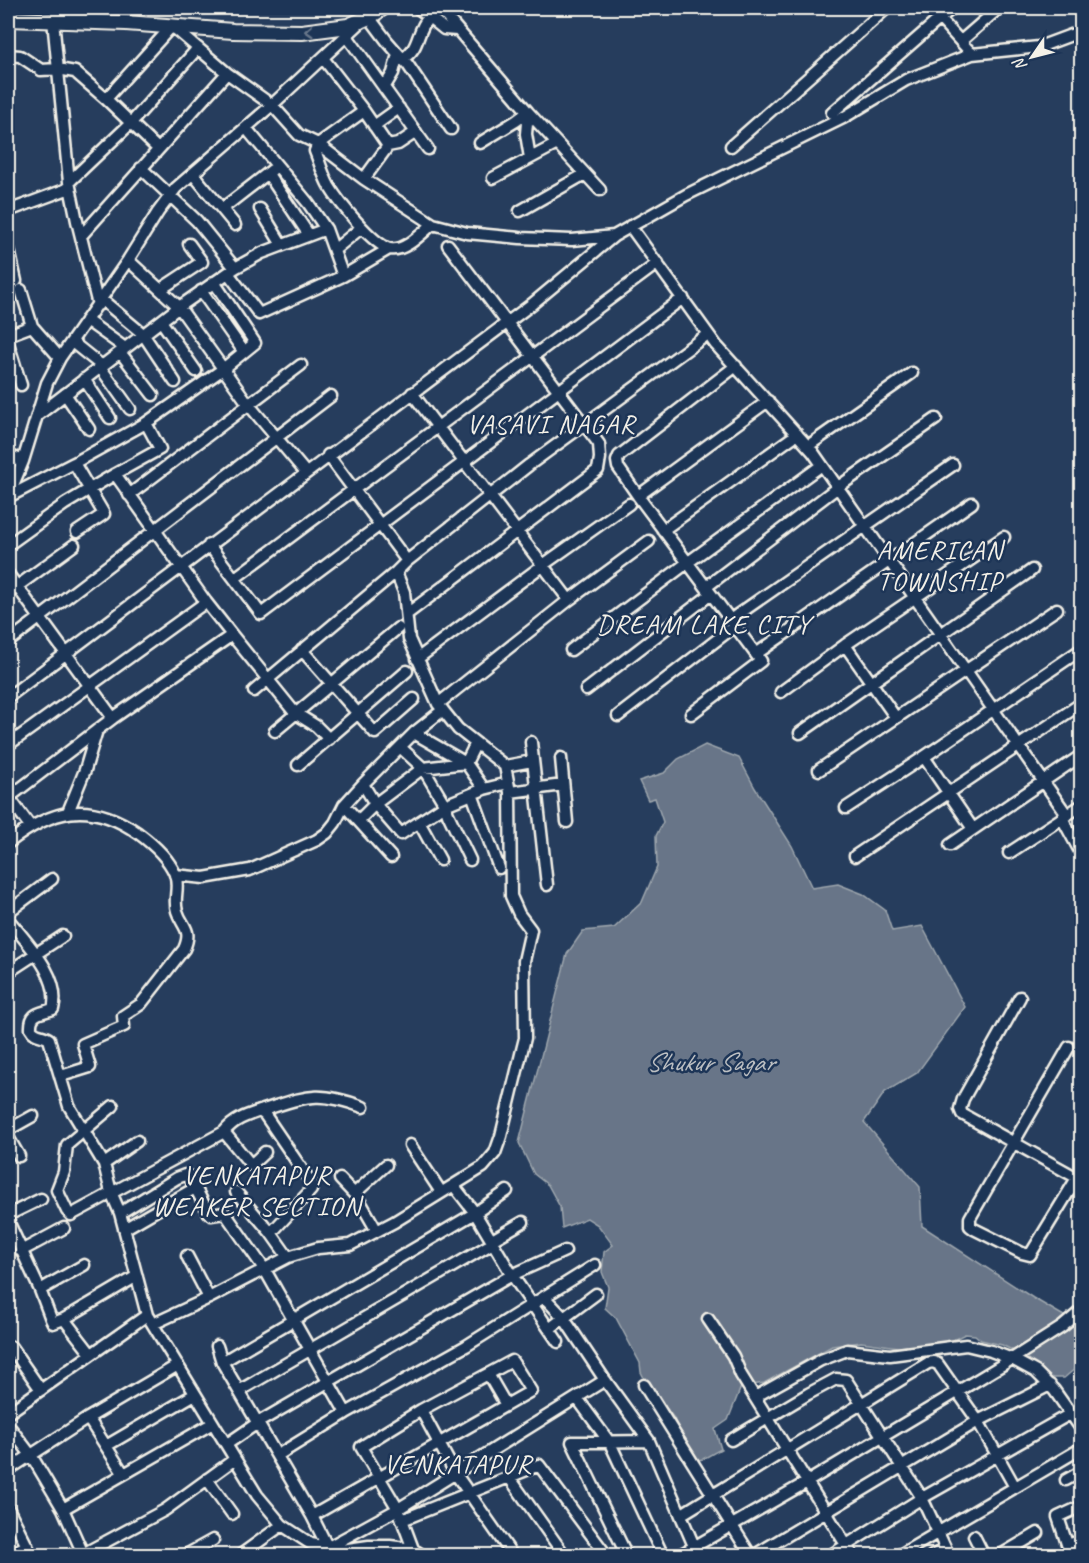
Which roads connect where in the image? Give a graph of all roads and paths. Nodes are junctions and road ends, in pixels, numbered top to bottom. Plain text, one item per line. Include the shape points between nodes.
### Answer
1 (383, 8) edge
2 (418, 8) edge
3 (439, 8) edge
4 (887, 8) edge
5 (930, 8) edge
6 (952, 8) edge
7 (999, 8) edge
8 (26, 14) edge
9 (429, 17) junction
10 (940, 18) junction
11 (8, 19) edge
12 (366, 19) junction
13 (53, 20) junction
14 (172, 26) junction
15 (457, 30) junction
16 (1082, 31) edge
17 (346, 36) junction
18 (961, 41) junction
19 (198, 48) junction
20 (972, 54) junction
21 (8, 55) edge
22 (400, 56) junction
23 (322, 58) junction
24 (58, 69) junction
25 (227, 73) junction
26 (384, 88) junction
27 (105, 99) junction
28 (272, 105) junction
29 (399, 108) junction
30 (364, 111) junction
31 (528, 112) junction
32 (832, 113) dead end
33 (130, 124) junction
34 (374, 126) junction
35 (246, 128) junction
36 (451, 129) dead end
37 (416, 132) junction
38 (480, 143) dead end
39 (318, 144) junction
40 (557, 144) junction
41 (388, 146) junction
42 (731, 146) dead end
43 (158, 149) junction
44 (429, 149) dead end
45 (530, 158) junction
46 (277, 166) junction
47 (141, 168) junction
48 (193, 174) junction
49 (268, 174) junction
50 (585, 174) junction
51 (493, 178) dead end
52 (364, 179) junction
53 (70, 185) junction
54 (600, 190) dead end
55 (171, 195) junction
56 (223, 208) junction
57 (260, 208) dead end
58 (8, 211) edge
59 (519, 211) dead end
60 (433, 224) junction
61 (235, 225) dead end
62 (630, 226) junction
63 (361, 228) junction
64 (326, 229) junction
65 (460, 231) junction
66 (309, 235) junction
67 (81, 236) junction
68 (614, 236) junction
69 (189, 244) dead end
70 (8, 245) edge
71 (282, 245) junction
72 (389, 249) junction
73 (333, 250) junction
74 (128, 260) junction
75 (658, 263) junction
76 (232, 270) junction
77 (343, 276) junction
78 (214, 282) junction
79 (161, 290) junction
80 (201, 291) junction
81 (683, 298) junction
82 (99, 302) junction
83 (179, 307) junction
84 (86, 320) junction
85 (161, 321) junction
86 (507, 322) junction
87 (32, 326) junction
88 (143, 334) junction
89 (708, 334) junction
90 (8, 335) edge
91 (72, 342) junction
92 (8, 343) edge
93 (122, 350) junction
94 (244, 352) junction
95 (534, 357) junction
96 (60, 358) junction
97 (301, 365) dead end
98 (101, 366) junction
99 (736, 366) junction
100 (224, 369) junction
101 (196, 371) dead end
102 (912, 373) dead end
103 (84, 379) junction
104 (175, 382) dead end
105 (21, 385) dead end
106 (559, 391) junction
107 (412, 393) junction
108 (65, 394) junction
109 (153, 395) dead end
110 (331, 396) dead end
111 (768, 401) junction
112 (249, 405) junction
113 (130, 409) dead end
114 (37, 415) junction
115 (110, 418) dead end
116 (936, 419) dead end
117 (147, 423) junction
118 (438, 425) junction
119 (585, 425) junction
120 (89, 429) dead end
121 (797, 434) junction
122 (277, 438) junction
123 (808, 446) junction
124 (8, 455) edge
125 (328, 455) junction
126 (23, 460) junction
127 (464, 462) junction
128 (74, 463) junction
129 (822, 465) junction
130 (953, 465) dead end
131 (306, 473) junction
132 (115, 474) junction
133 (838, 487) junction
134 (89, 490) junction
135 (354, 490) junction
136 (129, 495) junction
137 (638, 496) junction
138 (8, 497) edge
139 (489, 497) junction
140 (972, 503) dead end
141 (628, 504) dead end
142 (379, 524) junction
143 (865, 526) junction
144 (663, 530) junction
145 (155, 531) junction
146 (517, 531) junction
147 (77, 532) dead end
148 (1004, 537) dead end
149 (649, 541) dead end
150 (8, 545) edge
151 (74, 545) dead end
152 (209, 545) junction
153 (407, 561) junction
154 (890, 561) junction
155 (687, 562) junction
156 (543, 565) junction
157 (181, 566) junction
158 (1032, 570) dead end
159 (396, 572) junction
160 (8, 574) edge
161 (235, 578) junction
162 (17, 586) junction
163 (708, 591) junction
164 (8, 593) edge
165 (915, 597) junction
166 (569, 600) junction
167 (206, 602) junction
168 (1057, 609) dead end
169 (407, 614) junction
170 (40, 618) junction
171 (733, 623) junction
172 (398, 628) dead end
173 (232, 635) junction
174 (941, 635) junction
175 (8, 642) edge
176 (846, 645) junction
177 (1082, 649) edge
178 (302, 650) junction
179 (571, 650) dead end
180 (66, 652) junction
181 (756, 654) junction
182 (417, 659) junction
183 (407, 671) dead end
184 (966, 671) junction
185 (268, 679) junction
186 (872, 682) junction
187 (330, 683) junction
188 (90, 684) junction
189 (586, 690) dead end
190 (254, 691) dead end
191 (781, 692) dead end
192 (8, 697) edge
193 (414, 699) dead end
194 (1082, 703) edge
195 (440, 707) junction
196 (993, 709) junction
197 (296, 713) junction
198 (357, 714) junction
199 (691, 714) dead end
200 (618, 716) dead end
201 (112, 718) junction
202 (896, 718) junction
203 (97, 730) junction
204 (275, 732) dead end
205 (414, 733) junction
206 (800, 733) dead end
207 (329, 739) junction
208 (531, 742) dead end
209 (476, 743) junction
210 (8, 745) edge
211 (1018, 745) junction
212 (400, 747) junction
213 (1082, 755) edge
214 (924, 757) junction
215 (561, 758) dead end
216 (532, 761) junction
217 (466, 763) junction
218 (298, 765) dead end
219 (505, 766) junction
220 (423, 768) junction
221 (819, 770) dead end
222 (1043, 781) junction
223 (363, 784) junction
224 (563, 785) junction
225 (509, 788) junction
226 (537, 788) junction
227 (484, 789) junction
228 (949, 793) junction
229 (472, 794) junction
230 (8, 797) edge
231 (375, 804) junction
232 (1082, 804) edge
233 (344, 805) junction
234 (445, 805) junction
235 (846, 808) dead end
236 (68, 812) junction
237 (1064, 816) junction
238 (359, 820) junction
239 (419, 822) junction
240 (567, 822) dead end
241 (30, 826) junction
242 (973, 829) junction
243 (8, 843) edge
244 (950, 845) dead end
245 (1009, 853) dead end
246 (1082, 855) edge
247 (391, 856) dead end
248 (855, 856) dead end
249 (440, 860) dead end
250 (470, 860) dead end
251 (499, 868) dead end
252 (175, 875) junction
253 (52, 879) dead end
254 (547, 885) dead end
255 (8, 912) edge
256 (8, 919) edge
257 (63, 936) dead end
258 (35, 954) junction
259 (8, 972) edge
260 (1020, 997) dead end
261 (1069, 1047) dead end
262 (61, 1076) junction
263 (113, 1106) dead end
264 (363, 1107) dead end
265 (260, 1111) junction
266 (33, 1116) dead end
267 (8, 1130) edge
268 (84, 1131) junction
269 (224, 1132) junction
270 (8, 1137) edge
271 (137, 1141) dead end
272 (1014, 1143) junction
273 (410, 1145) dead end
274 (265, 1152) dead end
275 (20, 1156) dead end
276 (167, 1162) junction
277 (104, 1164) junction
278 (386, 1165) dead end
279 (177, 1178) junction
280 (340, 1179) dead end
281 (1079, 1179) edge
282 (454, 1186) junction
283 (195, 1188) junction
284 (507, 1191) dead end
285 (111, 1192) junction
286 (236, 1192) dead end
287 (441, 1192) junction
288 (354, 1194) junction
289 (41, 1198) dead end
290 (120, 1213) junction
291 (475, 1213) junction
292 (8, 1215) edge
293 (8, 1221) edge
294 (523, 1222) dead end
295 (64, 1228) dead end
296 (124, 1229) junction
297 (377, 1231) junction
298 (271, 1233) junction
299 (492, 1241) junction
300 (21, 1251) junction
301 (565, 1251) dead end
302 (187, 1256) dead end
303 (288, 1257) junction
304 (84, 1265) dead end
305 (595, 1265) dead end
306 (265, 1270) junction
307 (512, 1275) junction
308 (137, 1276) junction
309 (40, 1290) junction
310 (596, 1294) dead end
311 (209, 1298) junction
312 (545, 1298) junction
313 (532, 1305) junction
314 (1082, 1310) edge
315 (563, 1317) junction
316 (64, 1319) junction
317 (150, 1319) junction
318 (708, 1319) dead end
319 (292, 1321) junction
320 (1077, 1321) edge
321 (549, 1329) junction
322 (558, 1342) dead end
323 (217, 1346) dead end
324 (11, 1347) dead end
325 (310, 1350) junction
326 (91, 1354) junction
327 (1012, 1359) junction
328 (222, 1362) junction
329 (178, 1365) junction
330 (488, 1374) junction
331 (605, 1380) junction
332 (328, 1383) junction
333 (644, 1385) dead end
334 (1050, 1385) junction
335 (41, 1390) junction
336 (239, 1391) junction
337 (752, 1392) junction
338 (957, 1393) junction
339 (195, 1394) junction
340 (577, 1398) junction
341 (862, 1404) junction
342 (506, 1405) junction
343 (421, 1410) junction
344 (8, 1413) edge
345 (346, 1413) junction
346 (1070, 1414) junction
347 (88, 1418) junction
348 (767, 1418) junction
349 (978, 1421) junction
350 (259, 1422) junction
351 (213, 1423) junction
352 (8, 1425) edge
353 (1082, 1430) edge
354 (882, 1437) junction
355 (731, 1440) dead end
356 (649, 1441) junction
357 (439, 1442) junction
358 (610, 1443) junction
359 (227, 1444) junction
360 (106, 1446) junction
361 (1082, 1448) edge
362 (787, 1449) junction
363 (31, 1455) junction
364 (278, 1455) junction
365 (998, 1455) junction
366 (235, 1459) junction
367 (903, 1467) junction
368 (8, 1470) edge
369 (1082, 1471) edge
370 (123, 1473) junction
371 (455, 1473) junction
372 (380, 1477) junction
373 (509, 1477) junction
374 (207, 1479) junction
375 (1066, 1480) dead end
376 (807, 1482) junction
377 (1015, 1487) junction
378 (470, 1493) junction
379 (714, 1495) junction
380 (922, 1498) junction
381 (1082, 1506) edge
382 (8, 1509) edge
383 (63, 1509) junction
384 (826, 1513) junction
385 (232, 1514) dead end
386 (682, 1514) junction
387 (400, 1515) junction
388 (312, 1516) junction
389 (733, 1524) junction
390 (282, 1525) junction
391 (938, 1532) junction
392 (1038, 1533) dead end
393 (974, 1536) dead end
394 (213, 1540) dead end
395 (1082, 1540) edge
396 (847, 1545) junction
397 (694, 1546) junction
398 (30, 1550) edge
399 (372, 1551) edge
400 (330, 1552) edge
401 (418, 1552) edge
402 (947, 1552) edge
403 (1071, 1553) edge
404 (83, 1555) edge
405 (8, 1556) edge
406 (184, 1556) edge
407 (239, 1556) edge
408 (312, 1556) edge
409 (513, 1556) edge
410 (565, 1556) edge
411 (607, 1556) edge
412 (627, 1556) edge
413 (663, 1556) edge
414 (678, 1556) edge
415 (701, 1556) edge
416 (752, 1556) edge
417 (829, 1556) edge
418 (853, 1556) edge
419 (898, 1556) edge
420 (932, 1556) edge
421 (984, 1556) edge
422 (999, 1556) edge

1 - 12 main road
2 - 9 street
3 - 15 street
4 - 42 street
5 - 10 street
6 - 10 street
7 - 18 street
8 - 11 main road
8 - 13 main road
9 - 15 street via 444,29
9 - 22 street via 421,26 417,47 411,54
10 - 18 street
10 - 32 street
12 -> 14 main road via 333,29 302,32
12 - 17 street
12 - 22 street
13 - 14 main road
13 - 24 street
14 - 19 street
14 - 27 street
15 - 31 street
16 - 20 street via 1039,47
17 - 23 street
17 - 26 street
18 - 20 street
19 - 25 street
19 - 33 street
20 - 62 street via 906,80 843,118
21 - 24 street via 20,56 41,70
22 - 26 street
22 - 36 street
23 - 28 street
23 - 30 street
24 - 27 street via 75,72
24 - 53 street
25 - 28 street
25 - 43 street
26 - 29 street
27 - 33 street
28 - 35 street
28 - 39 street via 299,135
29 - 34 street
29 - 37 street
30 - 34 street
30 - 39 street
31 - 38 street
31 - 40 street
31 - 45 street
33 - 43 street
33 - 53 street
34 - 41 street
35 - 46 street
35 - 48 street
37 - 41 street
37 - 44 street
39 - 52 street
39 - 63 street via 315,151 330,186
40 - 45 street
40 - 50 street
41 - 52 street
43 - 47 street
45 - 51 street
46 - 49 street
46 - 64 street
47 - 55 street
47 - 67 street
48 - 55 street
48 - 56 street
49 - 56 street
49 - 66 street
50 - 54 street
50 - 59 street
52 - 60 street
53 - 58 street
53 - 67 street
55 - 74 street
55 - 76 street via 197,221
56 - 61 street
57 - 71 street
60 - 65 street
60 - 72 street via 411,242
62 - 68 street
62 - 75 street
63 - 72 street
63 - 73 street
64 - 66 street
64 - 73 street
65 - 68 street via 572,240
65 - 86 street via 447,247
66 - 71 street
67 - 82 street
68 - 86 street
69 - 79 street via 202,262
70 - 87 street
71 - 76 street
72 - 77 street
73 - 77 street
74 - 79 street
74 - 82 street
75 - 81 street
75 - 95 street
76 - 77 street via 259,314
76 - 78 street
78 - 80 street
78 - 94 street via 255,343
79 - 83 street
80 - 83 street
80 - 94 street
81 - 89 street
81 - 106 street
82 - 84 street
82 - 88 street
83 - 85 street
83 - 100 street
84 - 91 street
84 - 93 street
85 - 88 street
85 - 101 street
86 - 95 street
86 - 107 street
87 - 90 street
87 - 96 street
88 - 93 street
88 - 104 street
89 - 99 street
89 - 119 street
91 - 96 street
91 - 98 street
92 - 105 street
93 - 98 street
93 - 109 street
94 - 100 street
95 - 106 street
95 - 118 street
96 - 114 street
97 - 112 street
98 - 103 street
98 - 113 street
99 - 111 street
99 - 137 street via 619,456 618,467
100 - 112 street
100 - 117 street
102 - 123 street
103 - 108 street
103 - 115 street
106 - 119 street
106 - 127 street
107 - 118 street
107 - 125 street
108 - 114 street
108 - 120 street
110 - 122 street
111 - 121 street
111 - 137 street
112 - 122 street
112 - 136 street
114 - 126 street
116 - 133 street
117 - 128 street
117 - 132 street via 160,449
118 - 127 street
118 - 135 street
119 - 139 street
119 - 146 street via 599,444 598,470
121 - 123 street
121 - 144 street
122 - 131 street
122 - 145 street
123 - 129 street
124 - 126 street
125 - 131 street
125 - 135 street
126 - 138 street
127 - 139 street
127 - 142 street
128 - 134 street
128 - 138 street
129 - 133 street
129 - 155 street
130 - 143 street
131 - 152 street
132 - 134 street
132 - 136 street
133 - 143 street
133 - 163 street
134 - 147 street via 104,514
134 - 150 street
135 - 142 street
135 - 161 street
136 - 145 street
137 - 144 street
139 - 146 street
139 - 153 street
140 - 154 street
141 - 156 street
142 - 153 street
142 - 161 street via 261,614
143 - 154 street
143 - 171 street
144 - 155 street
145 - 157 street
145 - 170 street
146 - 156 street
146 - 169 street
148 - 165 street
149 - 166 street
151 - 162 street
152 - 157 street
152 - 161 street
153 - 159 street
154 - 165 street
154 - 181 street
155 - 163 street
155 - 179 street
156 - 166 street
156 - 182 street
157 - 167 street
157 - 180 street
158 - 174 street
159 - 169 street
159 - 178 street
160 - 162 street
162 - 164 street
162 - 170 street
163 - 171 street
163 - 189 street
165 - 174 street
165 - 176 street
166 - 195 street
167 - 173 street
167 - 188 street
168 - 184 street
169 - 182 street via 409,639
170 - 175 street
170 - 180 street
171 - 181 street
171 - 200 street
172 - 187 street
173 - 185 street
173 - 201 street
174 - 184 street
174 - 186 street
176 - 186 street
176 - 191 street
177 - 196 street
178 - 185 street
178 - 187 street
180 - 188 street
180 - 192 street
181 - 199 street via 761,661
182 - 195 street
183 - 198 street
184 - 196 street
184 - 202 street
185 - 190 street
185 - 197 street
186 - 202 street
186 - 206 street
187 - 197 street
187 - 198 street
188 - 201 street
188 - 210 street
193 - 198 street via 375,733
194 - 211 street
195 - 205 street
195 - 209 street
196 - 211 street
196 - 214 street
197 - 204 street
197 - 207 street
198 - 207 street
201 - 203 street
202 - 221 street
203 - 230 street
203 - 236 street
205 - 212 street
205 - 217 street
207 - 218 street
208 - 216 street
209 - 217 street
209 - 219 street
211 - 222 street
211 - 228 street
212 - 220 street
212 - 223 street
213 - 222 street
214 - 228 street
214 - 235 street
215 - 224 street
216 - 219 street
216 - 226 street
217 - 220 street
217 - 227 street
219 - 225 street
220 - 231 street
220 - 234 street
222 - 237 street
222 - 242 street
223 - 231 street
223 - 233 street
224 - 226 street
224 - 240 street
225 - 226 street
225 - 227 street
225 - 282 street via 511,896 531,930 524,961 525,1038 495,1154
226 - 254 street
227 - 229 street
228 - 242 street
228 - 248 street
229 - 234 street
229 - 251 street
230 - 241 street
231 - 238 street
231 - 239 street via 401,834
232 - 237 street
233 - 238 street
233 - 252 street via 335,823 322,836 250,870 204,878
234 - 239 street
234 - 250 street
236 - 241 street
236 - 252 street via 88,812 123,823 161,852
237 - 245 street
237 - 246 street
238 - 247 street
239 - 249 street
241 - 243 street
242 - 244 street
252 - 262 street via 177,911 188,933 184,949 141,1004 123,1016 124,1026 83,1044 90,1067
253 - 255 street
256 - 258 street
257 - 258 street
258 - 259 street
258 - 262 street via 51,978 54,1006 34,1016 31,1029 48,1039
260 - 272 street via 960,1109 962,1114
261 - 272 street
262 - 268 street via 69,1106
263 - 268 street
264 - 265 street via 339,1098 314,1096
265 - 269 street via 238,1119
265 - 298 street via 312,1184 311,1190
266 - 267 street
268 - 277 street
268 - 285 street via 67,1145 58,1193 71,1215
269 - 274 street via 251,1165
269 - 276 street
270 - 275 street
271 - 277 street
272 - 281 street
272 - 281 street via 970,1218 974,1229 1030,1255
273 - 287 street
276 - 279 street
276 - 285 street
277 - 285 street
278 - 288 street
279 - 283 street via 187,1175
279 - 290 street
280 - 288 street
282 - 287 street
282 - 291 street
283 - 296 street
283 - 306 street via 211,1215 227,1216
284 - 291 street
285 - 290 street
286 - 298 street
287 - 297 street
288 - 297 street
289 - 292 street
290 - 296 street
291 - 299 street
291 - 319 street
293 - 300 street
294 - 299 street
295 - 300 street
296 - 308 street
297 - 303 street via 345,1247 318,1248
298 - 303 street
299 - 307 street
299 - 325 street
300 - 309 street
301 - 307 street
302 - 311 street
303 - 306 street
304 - 309 street
305 - 312 street
306 - 311 street
306 - 319 street
307 - 313 street
307 - 332 street
308 - 316 street
308 - 317 street
309 - 316 street via 53,1323
310 - 315 street
311 - 317 street
312 - 313 street
312 - 315 street
313 - 321 street
313 - 345 street
314 - 320 street
315 - 321 street
315 - 331 street
316 - 326 street
317 - 326 street
317 - 329 street
318 - 337 street
319 - 325 street
319 - 328 street
320 - 327 street
321 - 322 street
323 - 328 street
324 - 335 street
325 - 332 street
325 - 336 street
326 - 335 street
327 - 334 street
327 - 337 street via 966,1345 890,1355 847,1350
327 - 338 street
328 - 336 street
329 - 339 street
329 - 347 street
330 - 342 street
330 - 342 street via 512,1361 531,1390
330 - 343 street
331 - 340 street
331 - 356 street
332 - 345 street
332 - 350 street
333 - 379 street
334 - 346 street
334 - 349 street
335 - 344 street
336 - 350 street
337 - 348 street
338 - 341 street via 933,1362
338 - 349 street
338 - 354 street
339 - 351 street
339 - 360 street
340 - 358 street
340 - 371 street
341 - 348 street via 841,1378
341 - 354 street
341 - 362 street
342 - 357 street
343 - 357 street
343 - 372 street via 363,1444 362,1450
345 - 364 street
346 - 353 street
346 - 365 street
347 - 360 street
347 - 363 street
348 - 355 street
348 - 362 street
349 - 365 street
349 - 367 street
350 - 359 street
350 - 364 street
351 - 359 street
351 - 370 street
352 - 363 street
354 - 367 street
354 - 376 street
356 - 358 street
356 - 386 street
357 - 371 street
357 - 372 street
358 - 412 street via 572,1442
358 - 413 street
359 - 366 street
360 - 370 street
361 - 377 street
362 - 376 street
362 - 379 street
363 - 368 street
363 - 383 street
364 - 388 street
365 - 377 street
365 - 380 street
366 - 374 street
366 - 390 street
367 - 380 street
367 - 384 street
369 - 375 street
370 - 383 street
371 - 378 street
371 - 387 street
372 - 387 street
372 - 388 street
373 - 378 street
373 - 410 street
373 - 411 street via 541,1466
374 - 385 street
374 - 404 street via 165,1510
376 - 384 street
376 - 389 street
377 - 391 street
378 - 387 street
378 - 409 street
379 - 386 street
379 - 389 street
380 - 391 street
380 - 396 street
381 - 403 street via 1058,1517
382 - 398 street
383 - 404 street
384 - 396 street
384 - 416 street
386 - 397 street
387 - 400 street
387 - 401 street
388 - 400 street
389 - 397 street
389 - 416 street
390 - 400 street
390 - 407 street
391 - 402 street
391 - 419 street
392 - 422 street
393 - 421 street
394 - 406 street
395 - 403 street
396 - 417 street
396 - 418 street
397 - 414 street
397 - 415 street
398 - 405 street
399 - 400 street
399 - 401 street via 390,1545
400 - 408 street
402 - 420 street

